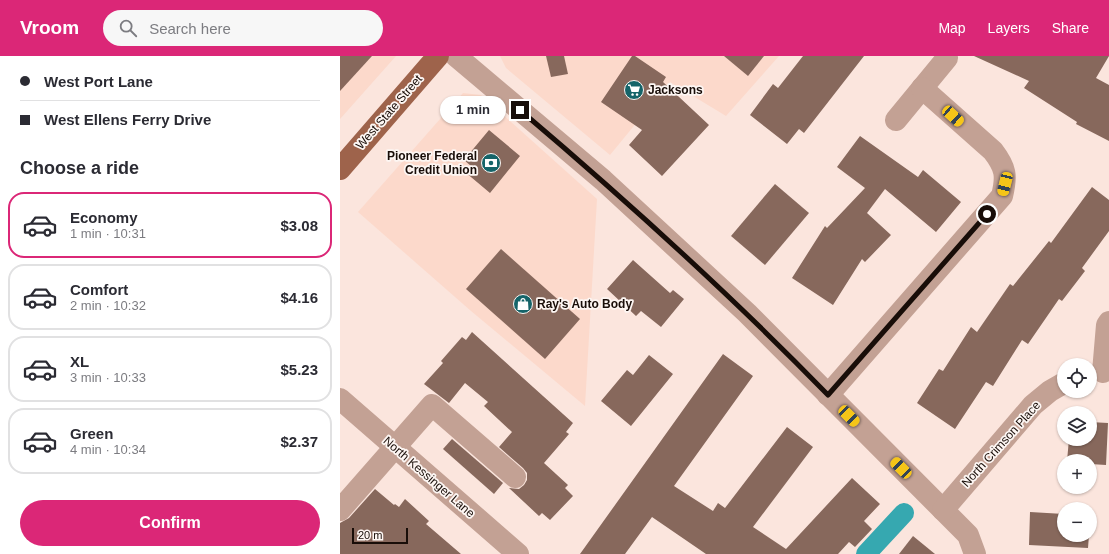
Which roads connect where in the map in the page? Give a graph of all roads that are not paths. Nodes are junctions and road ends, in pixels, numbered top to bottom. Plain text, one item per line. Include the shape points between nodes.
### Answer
1 (438, 56) edge
2 (456, 56) edge
3 (947, 58) dead end
4 (922, 88) junction
5 (896, 120) dead end
6 (340, 169) edge
7 (1109, 322) edge
8 (1101, 373) edge
9 (1057, 387) edge
10 (828, 395) junction
11 (340, 399) edge
12 (395, 447) junction
13 (515, 477) dead end
14 (340, 510) edge
15 (943, 510) junction
16 (518, 554) edge
17 (976, 554) edge

1 - 6 main road, West State Street
2 - 10 street via 608,185 747,313
3 - 4 street
4 - 5 street
4 - 10 street via 1002,162 1005,173 1002,196
7 - 8 street
9 - 15 street, North Crimson Place via 1033,405
10 - 15 street
11 - 12 street, North Kessinger Lane
12 - 13 street via 432,405
12 - 14 street
12 - 16 street, North Kessinger Lane
15 - 17 street via 968,535

